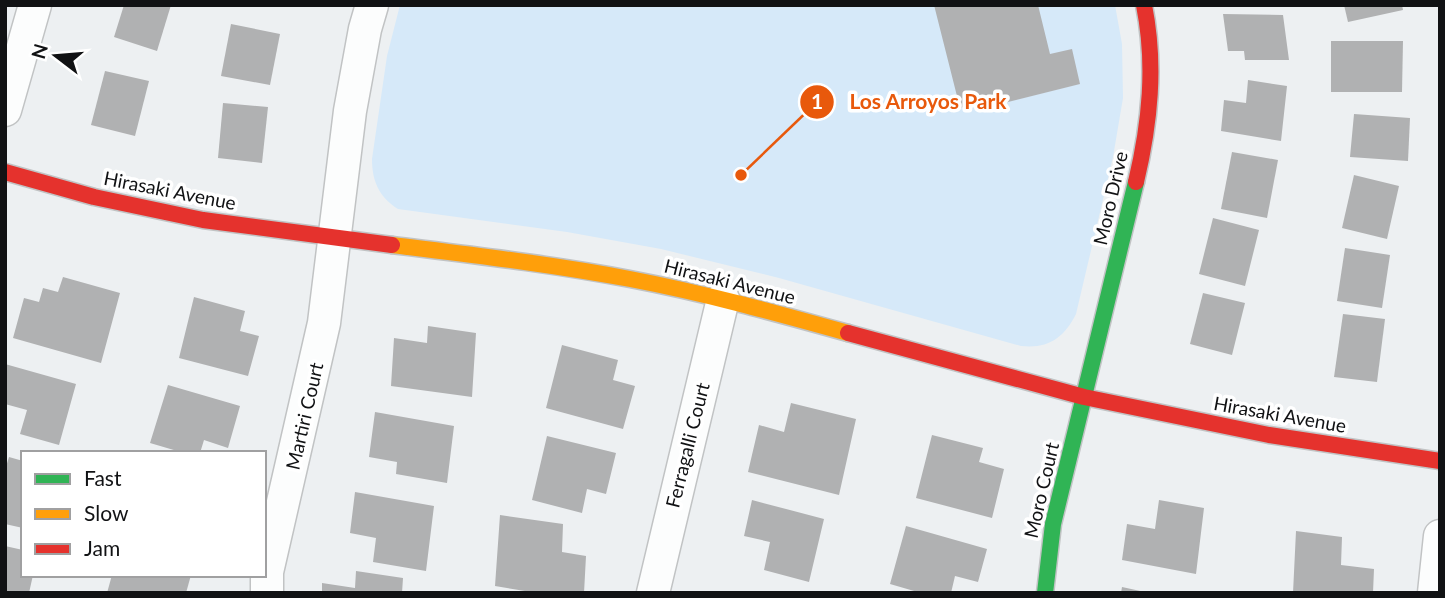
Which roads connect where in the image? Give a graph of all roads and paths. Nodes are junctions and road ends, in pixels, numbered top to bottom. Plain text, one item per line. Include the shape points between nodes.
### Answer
1 (35, 5) edge
2 (372, 5) edge
3 (1144, 5) edge
4 (5, 110) edge
5 (5, 172) edge
6 (335, 237) junction
7 (723, 299) junction
8 (1084, 397) junction
9 (1440, 461) edge
10 (1440, 536) edge
11 (267, 593) edge
12 (653, 593) edge
13 (1045, 593) edge
14 (1434, 593) edge

1 - 4 street
2 - 6 street, Martiri Court via 350,111
3 - 8 street, Moro Drive via 1150,116
5 - 6 street, Hirasaki Avenue via 203,220
6 - 7 street, Hirasaki Avenue via 554,266
6 - 11 street, Martiri Court via 317,359 267,572
7 - 8 street, Hirasaki Avenue
7 - 12 street, Ferragalli Court
8 - 9 street, Hirasaki Avenue via 1269,435
8 - 13 street, Moro Court via 1053,524
10 - 14 street

